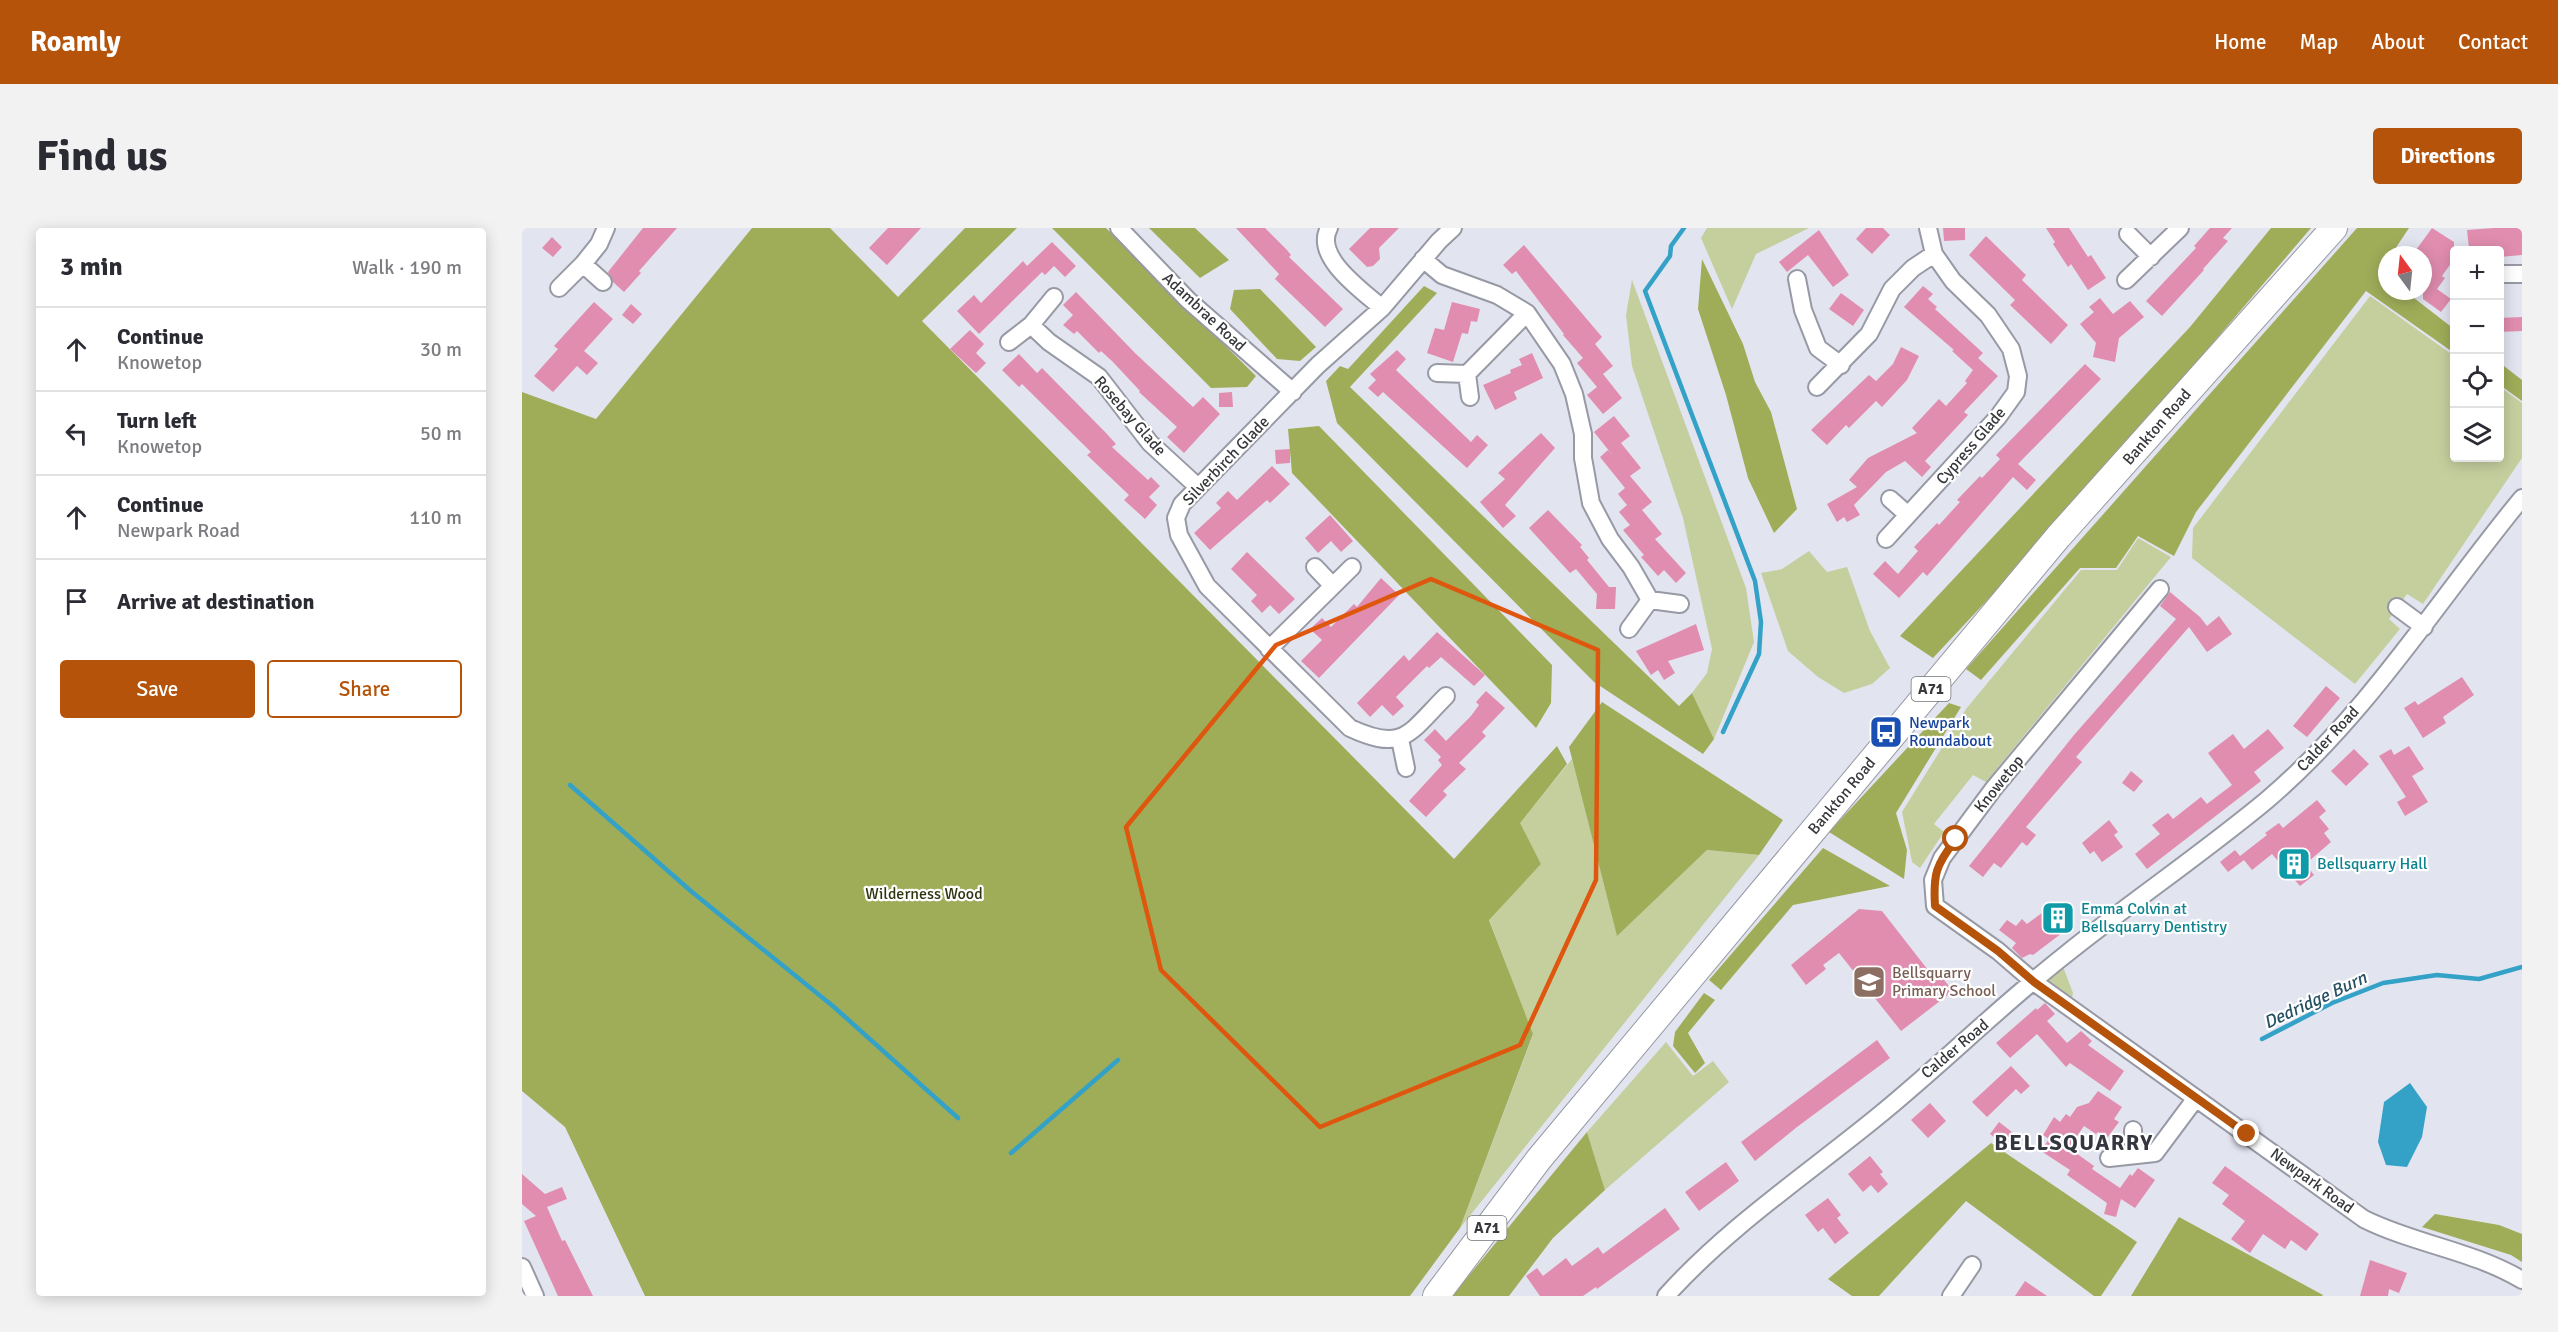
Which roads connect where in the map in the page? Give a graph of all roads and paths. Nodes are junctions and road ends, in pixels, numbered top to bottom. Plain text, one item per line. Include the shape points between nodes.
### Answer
1 (606, 228) edge
2 (1119, 228) edge
3 (1329, 228) edge
4 (1453, 228) edge
5 (1928, 228) edge
6 (2180, 228) edge
7 (2334, 228) edge
8 (2128, 234) dead end
9 (1934, 254) junction
10 (2151, 257) junction
11 (1423, 260) junction
12 (583, 264) junction
13 (2504, 274) edge
14 (2522, 274) edge
15 (1797, 279) dead end
16 (2126, 280) dead end
17 (603, 282) dead end
18 (559, 288) dead end
19 (1054, 297) dead end
20 (1382, 308) junction
21 (1527, 313) junction
22 (1031, 325) junction
23 (1009, 342) dead end
24 (1841, 365) junction
25 (1437, 373) dead end
26 (1467, 374) junction
27 (1817, 387) dead end
28 (1293, 392) junction
29 (1470, 397) dead end
30 (1198, 487) junction
31 (2522, 498) edge
32 (1890, 500) dead end
33 (1908, 515) junction
34 (1886, 539) dead end
35 (1315, 567) dead end
36 (1352, 567) dead end
37 (1332, 585) junction
38 (2160, 589) dead end
39 (1650, 600) junction
40 (1680, 604) dead end
41 (2397, 607) dead end
42 (2424, 627) junction
43 (1629, 629) dead end
44 (1269, 649) junction
45 (1446, 696) dead end
46 (1400, 739) junction
47 (1406, 768) dead end
48 (2034, 982) junction
49 (2196, 1098) junction
50 (2133, 1131) dead end
51 (2134, 1155) junction
52 (2109, 1158) dead end
53 (1972, 1264) dead end
54 (522, 1267) edge
55 (2522, 1280) edge
56 (535, 1296) edge
57 (1436, 1296) edge
58 (1666, 1296) edge
59 (1951, 1296) edge

1 - 12 street
2 - 28 street, Adambrae Road via 1188,300
3 - 20 street via 1325,243 1329,255
4 - 11 street, Silverbirch Glade
5 - 9 street, Cypress Glade
6 - 10 street
7 - 57 main road, Bankton Road / A71 via 2051,545 1539,1160
8 - 10 street
9 - 24 street via 1892,289 1869,334
9 - 33 street, Cypress Glade via 1953,281 1988,315 2011,349 2018,376 2016,392 1998,417
10 - 16 street
11 - 20 street, Silverbirch Glade
11 - 21 street via 1442,275 1497,295
12 - 17 street
12 - 18 street
13 - 14 street
15 - 24 street via 1803,310 1818,348
19 - 22 street
20 - 28 street, Silverbirch Glade
21 - 26 street
21 - 39 street via 1562,364 1574,394 1591,503
22 - 23 street
22 - 30 street, Rosebay Glade via 1048,342 1099,377 1150,443
24 - 27 street
25 - 26 street
26 - 29 street
28 - 30 street, Silverbirch Glade
30 - 44 street, Silverbirch Glade via 1182,504 1176,518 1179,535 1207,586
31 - 42 street, Calder Road
32 - 33 street
33 - 34 street, Cypress Glade
35 - 37 street
36 - 37 street
37 - 44 street
38 - 48 street, Knowetop via 2120,629 1994,788 1942,858 1933,880 1935,906
39 - 40 street
39 - 43 street
41 - 42 street
42 - 48 street, Calder Road via 2370,694 2275,792
44 - 46 street, Silverbirch Glade via 1350,728 1372,738
45 - 46 street
46 - 47 street
48 - 49 street, Newpark Road
48 - 58 street, Calder Road via 1881,1114 1705,1255
49 - 51 street via 2155,1153
49 - 55 street, Newpark Road via 2364,1219 2391,1232 2503,1268
50 - 51 street
51 - 52 street
53 - 59 street
54 - 56 street

